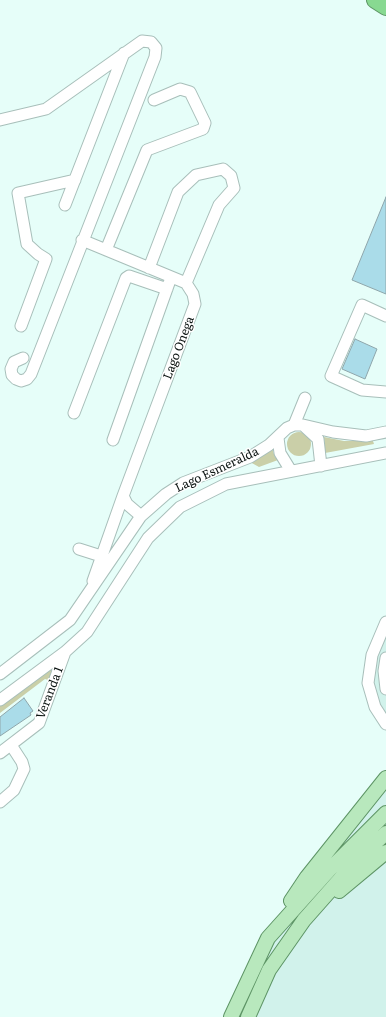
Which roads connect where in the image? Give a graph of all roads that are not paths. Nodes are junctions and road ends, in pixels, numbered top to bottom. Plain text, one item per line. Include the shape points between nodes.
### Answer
1 (375, 0) edge
2 (386, 7) edge
3 (124, 53) junction
4 (154, 100) dead end
5 (0, 120) edge
6 (75, 180) junction
7 (65, 205) dead end
8 (82, 240) junction
9 (106, 250) junction
10 (149, 268) junction
11 (171, 277) junction
12 (186, 283) junction
13 (167, 289) junction
14 (386, 316) edge
15 (21, 326) dead end
16 (23, 358) dead end
17 (386, 392) edge
18 (305, 398) dead end
19 (74, 413) dead end
20 (298, 425) junction
21 (386, 432) edge
22 (321, 435) junction
23 (278, 438) junction
24 (113, 440) dead end
25 (386, 453) edge
26 (321, 466) junction
27 (291, 472) junction
28 (122, 496) junction
29 (142, 516) junction
30 (79, 549) dead end
31 (101, 556) junction
32 (86, 598) junction
33 (386, 622) edge
34 (65, 652) junction
35 (386, 658) edge
36 (0, 674) edge
37 (386, 689) edge
38 (0, 700) edge
39 (385, 724) edge
40 (11, 745) junction
41 (0, 753) edge
42 (386, 778) edge
43 (0, 802) edge
44 (386, 813) edge
45 (386, 833) edge
46 (386, 852) edge
47 (268, 938) junction
48 (282, 949) junction
49 (231, 1017) edge
50 (248, 1017) edge

1 - 2 highway
3 - 5 street via 46,109
3 - 6 street
3 - 8 street via 142,41 151,42 156,48 155,57
4 - 9 street via 180,89 190,92 206,124 203,129 147,150
6 - 7 street
6 - 15 street via 18,193 27,244 46,259
8 - 9 street
8 - 16 street via 31,374 21,381 12,375 11,369 14,362
9 - 10 street
10 - 11 street
10 - 12 street via 178,192 196,175 223,168 231,176 234,188 219,206
11 - 12 street
11 - 13 street
12 - 28 street, Lago Onega via 193,294 194,311
13 - 19 street via 129,276 126,278
13 - 24 street
14 - 17 street via 362,305 331,376 362,390
18 - 20 street
20 - 22 street
20 - 23 street, Lago Esmeralda via 288,428
21 - 22 street via 366,436
22 - 26 street
23 - 27 street via 280,453
23 - 29 street, Lago Esmeralda via 250,457 183,483 166,494
25 - 26 street, Lago Esmeralda
26 - 27 street, Lago Esmeralda
27 - 34 street, Lago Esmeralda via 226,484 180,507 148,538 91,627
28 - 29 street via 127,504
28 - 31 street, Lago Onega
29 - 32 street, Lago Esmeralda
30 - 31 street
31 - 32 street, Lago Onega
32 - 36 street, Lago Esmeralda via 62,629
33 - 39 street via 372,654 368,673 370,695
34 - 38 street, Lago Esmeralda
34 - 40 street, Veranda 1 via 39,723
35 - 37 street
40 - 41 street, Veranda 1
40 - 43 street via 24,769 14,790
42 - 47 main road via 307,877
44 - 47 main road via 324,875
45 - 48 main road via 333,887
46 - 48 main road via 342,888
47 - 49 main road
48 - 50 main road via 269,970

